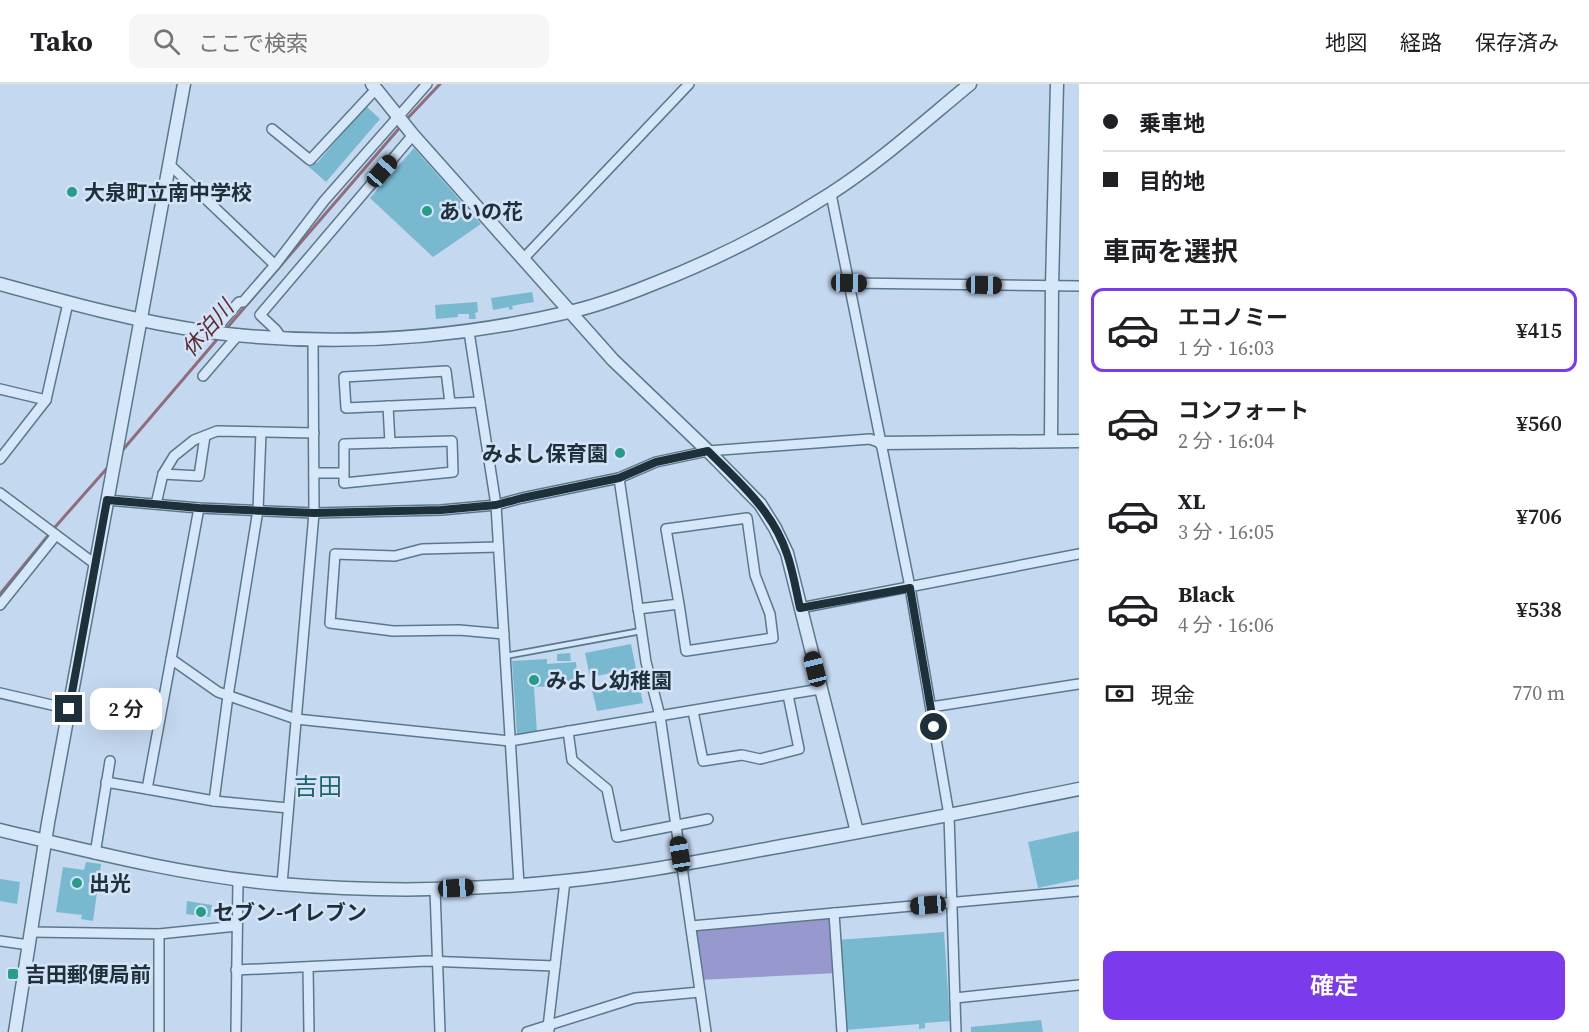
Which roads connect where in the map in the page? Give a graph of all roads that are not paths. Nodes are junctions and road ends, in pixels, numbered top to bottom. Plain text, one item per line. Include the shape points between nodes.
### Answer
1 (184, 84) edge
2 (427, 84) edge
3 (689, 84) edge
4 (970, 84) edge
5 (1057, 84) edge
6 (374, 86) edge
7 (399, 117) junction
8 (273, 129) dead end
9 (411, 132) junction
10 (168, 164) junction
11 (831, 194) junction
12 (524, 258) junction
13 (274, 265) junction
14 (849, 283) junction
15 (0, 284) edge
16 (1052, 286) junction
17 (1079, 286) edge
18 (68, 303) junction
19 (569, 312) junction
20 (139, 320) junction
21 (216, 332) junction
22 (469, 332) junction
23 (237, 334) junction
24 (281, 337) junction
25 (313, 340) junction
26 (203, 376) dead end
27 (0, 389) edge
28 (46, 400) junction
29 (480, 402) junction
30 (450, 403) junction
31 (388, 406) junction
32 (261, 432) junction
33 (314, 433) junction
34 (205, 436) junction
35 (1051, 441) junction
36 (1079, 441) edge
37 (390, 443) junction
38 (881, 443) junction
39 (708, 451) junction
40 (0, 459) edge
41 (314, 473) junction
42 (344, 473) junction
43 (163, 474) junction
44 (619, 478) junction
45 (0, 493) edge
46 (107, 500) junction
47 (156, 504) junction
48 (496, 505) junction
49 (199, 508) junction
50 (258, 510) junction
51 (314, 513) junction
52 (56, 535) junction
53 (498, 547) junction
54 (1079, 554) edge
55 (95, 564) junction
56 (910, 588) junction
57 (679, 604) junction
58 (0, 605) edge
59 (800, 608) junction
60 (638, 609) junction
61 (641, 631) junction
62 (504, 634) junction
63 (505, 656) junction
64 (171, 658) junction
65 (1079, 684) edge
66 (820, 689) junction
67 (0, 693) edge
68 (788, 695) junction
69 (228, 696) junction
70 (931, 707) junction
71 (69, 709) junction
72 (693, 711) junction
73 (660, 716) junction
74 (296, 719) junction
75 (568, 731) junction
76 (510, 741) junction
77 (110, 761) dead end
78 (106, 782) junction
79 (147, 789) junction
80 (1079, 789) edge
81 (214, 801) junction
82 (288, 808) junction
83 (949, 815) junction
84 (708, 819) dead end
85 (676, 826) junction
86 (0, 830) edge
87 (857, 832) junction
88 (45, 840) junction
89 (95, 854) junction
90 (681, 865) junction
91 (238, 880) junction
92 (566, 881) junction
93 (282, 884) junction
94 (519, 885) junction
95 (435, 889) junction
96 (1079, 891) edge
97 (951, 903) junction
98 (834, 913) junction
99 (237, 926) junction
100 (691, 926) junction
101 (159, 934) junction
102 (30, 938) junction
103 (0, 941) edge
104 (437, 961) junction
105 (555, 966) junction
106 (308, 967) junction
107 (236, 970) junction
108 (1079, 985) edge
109 (700, 993) junction
110 (955, 998) junction
111 (548, 1029) edge
112 (15, 1032) edge
113 (159, 1032) edge
114 (236, 1032) edge
115 (309, 1032) edge
116 (440, 1032) edge
117 (527, 1032) edge
118 (706, 1032) edge
119 (842, 1032) edge
120 (957, 1032) edge

1 - 10 street
2 - 7 street
3 - 12 street
4 - 11 street
5 - 16 street
6 - 7 street
6 - 8 street via 310,160
7 - 9 street
7 - 13 street via 324,201
9 - 12 street
9 - 24 street via 260,315
10 - 13 street
10 - 20 street
11 - 14 street
11 - 19 street via 702,264 626,295
12 - 19 street
13 - 21 street
14 - 16 street
14 - 38 street
15 - 18 street
16 - 17 street
16 - 35 street
18 - 20 street
18 - 28 street
19 - 22 street
19 - 39 street
20 - 21 street
20 - 46 street
21 - 23 street
22 - 25 street
22 - 29 street
23 - 24 street
23 - 26 street
24 - 25 street
25 - 33 street
27 - 28 street
28 - 40 street
29 - 30 street
29 - 48 street
30 - 31 street
30 - 31 street via 446,371 345,377 346,408
31 - 37 street
32 - 33 street
32 - 34 street via 217,431
32 - 50 street
33 - 41 street
34 - 43 street via 174,456
34 - 43 street via 199,476
35 - 36 street
35 - 38 street
37 - 42 street via 344,444
37 - 42 street via 452,441 453,472 344,483
38 - 39 street via 870,439
38 - 56 street
39 - 44 street via 656,462
39 - 59 street via 760,504 776,528 787,553
41 - 42 street
41 - 51 street
43 - 47 street
44 - 48 street
44 - 60 street
45 - 52 street
46 - 47 street
46 - 55 street
47 - 49 street
48 - 51 street
48 - 53 street
49 - 50 street
49 - 64 street
50 - 51 street
50 - 69 street
51 - 74 street
52 - 55 street
52 - 58 street
53 - 62 street
53 - 62 street via 422,549 395,556 335,554 330,623 393,631
54 - 56 street
55 - 71 street
56 - 59 street
56 - 70 street
57 - 57 street via 666,529 747,518 755,575 770,614 773,638 686,651
57 - 60 street
59 - 66 street
60 - 61 street
61 - 63 lane
61 - 73 street
62 - 63 street
63 - 76 street
64 - 69 street
64 - 79 street
65 - 70 street
66 - 68 street
66 - 87 street
67 - 71 street
68 - 72 street
68 - 72 street via 799,748 760,759 742,755 703,761
69 - 74 street
69 - 81 street
70 - 83 street
71 - 88 street
72 - 73 street
73 - 75 street
73 - 85 street
74 - 76 street
74 - 82 street
75 - 76 street
75 - 85 street via 572,760 607,789 617,837
76 - 94 street
77 - 78 street
78 - 79 street
78 - 89 street
79 - 81 street
80 - 83 street
81 - 82 street
82 - 93 street
83 - 87 street
83 - 97 street
84 - 85 street
85 - 90 street
86 - 88 street
87 - 90 street
88 - 89 street
88 - 102 street
89 - 91 street
90 - 92 street
90 - 100 street
91 - 93 street
91 - 99 street
92 - 94 street
92 - 105 street
93 - 95 street
94 - 95 street
95 - 104 street
96 - 97 street
97 - 98 street
97 - 110 street
98 - 100 street
98 - 119 street
99 - 101 street
99 - 107 street
100 - 109 street
101 - 102 street
101 - 113 street
102 - 103 street
102 - 112 street
104 - 105 street
104 - 106 street
104 - 116 street
105 - 111 street
106 - 107 street
106 - 115 street
107 - 114 street
108 - 110 street
109 - 111 street via 635,998
109 - 118 street
110 - 120 street
111 - 117 street

